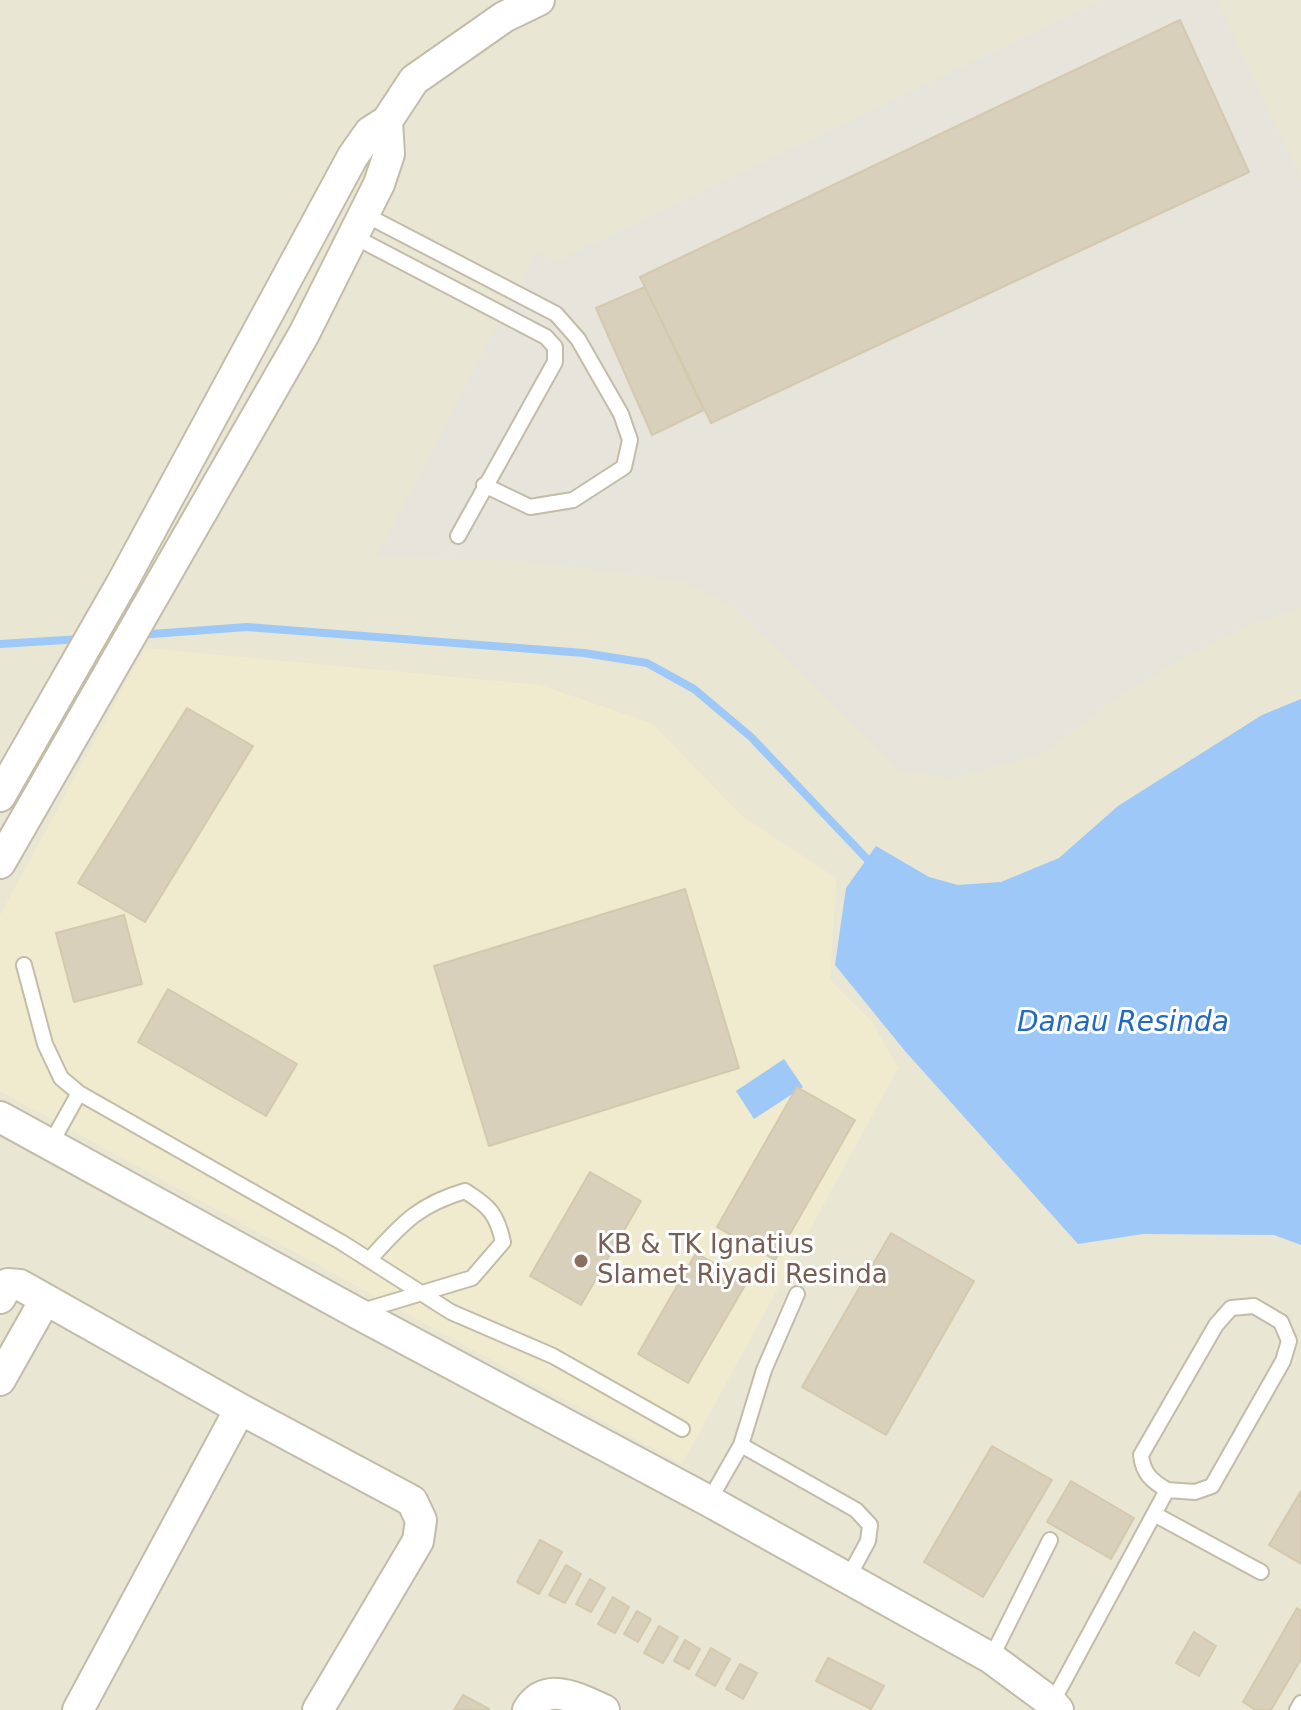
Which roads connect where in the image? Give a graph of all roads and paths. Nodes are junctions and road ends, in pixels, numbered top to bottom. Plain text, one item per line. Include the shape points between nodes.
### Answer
1 (539, 0) edge
2 (387, 121) junction
3 (358, 225) junction
4 (584, 347) junction
5 (555, 362) junction
6 (484, 485) junction
7 (458, 536) dead end
8 (0, 796) edge
9 (0, 863) edge
10 (24, 965) dead end
11 (79, 1093) junction
12 (0, 1117) edge
13 (50, 1145) junction
14 (369, 1260) junction
15 (797, 1294) dead end
16 (422, 1295) junction
17 (0, 1298) edge
18 (45, 1300) junction
19 (357, 1313) junction
20 (0, 1380) edge
21 (240, 1409) junction
22 (682, 1429) dead end
23 (741, 1445) junction
24 (1167, 1490) junction
25 (709, 1501) junction
26 (1154, 1514) junction
27 (1050, 1540) dead end
28 (1261, 1572) dead end
29 (848, 1578) junction
30 (991, 1658) junction
31 (1301, 1703) edge
32 (1055, 1706) edge
33 (78, 1710) edge
34 (318, 1710) edge
35 (528, 1710) edge
36 (604, 1710) edge
37 (1297, 1710) edge

1 - 2 street via 504,17 414,80
2 - 3 street via 389,154
2 - 8 street via 370,132 353,156
3 - 4 lane via 556,314
3 - 5 lane via 546,337 555,347
3 - 9 street via 304,334
4 - 5 lane via 565,348
4 - 6 lane via 630,440 624,467 573,500 530,507
5 - 6 lane
6 - 7 lane
10 - 11 lane via 45,1044 61,1078
11 - 13 lane
11 - 14 lane
12 - 13 street
13 - 19 street
14 - 16 lane
14 - 16 lane via 409,1216 443,1197 465,1191 482,1202 499,1220 503,1242 472,1278
15 - 23 lane via 764,1370
16 - 19 lane
16 - 22 lane via 553,1356
17 - 18 street via 13,1283
18 - 20 street
18 - 21 street
19 - 25 street
21 - 33 street
21 - 34 street via 412,1501 421,1520 418,1541
23 - 25 lane
23 - 29 lane via 856,1510 870,1525 868,1541
24 - 24 lane via 1195,1492 1212,1486 1283,1361 1289,1341 1281,1322 1254,1306 1231,1308 1216,1325 1141,1455 1143,1469
24 - 26 lane
25 - 29 street
26 - 28 lane
26 - 32 lane
27 - 30 lane
29 - 30 street
30 - 32 street
31 - 37 lane
35 - 36 street via 548,1693 570,1695

